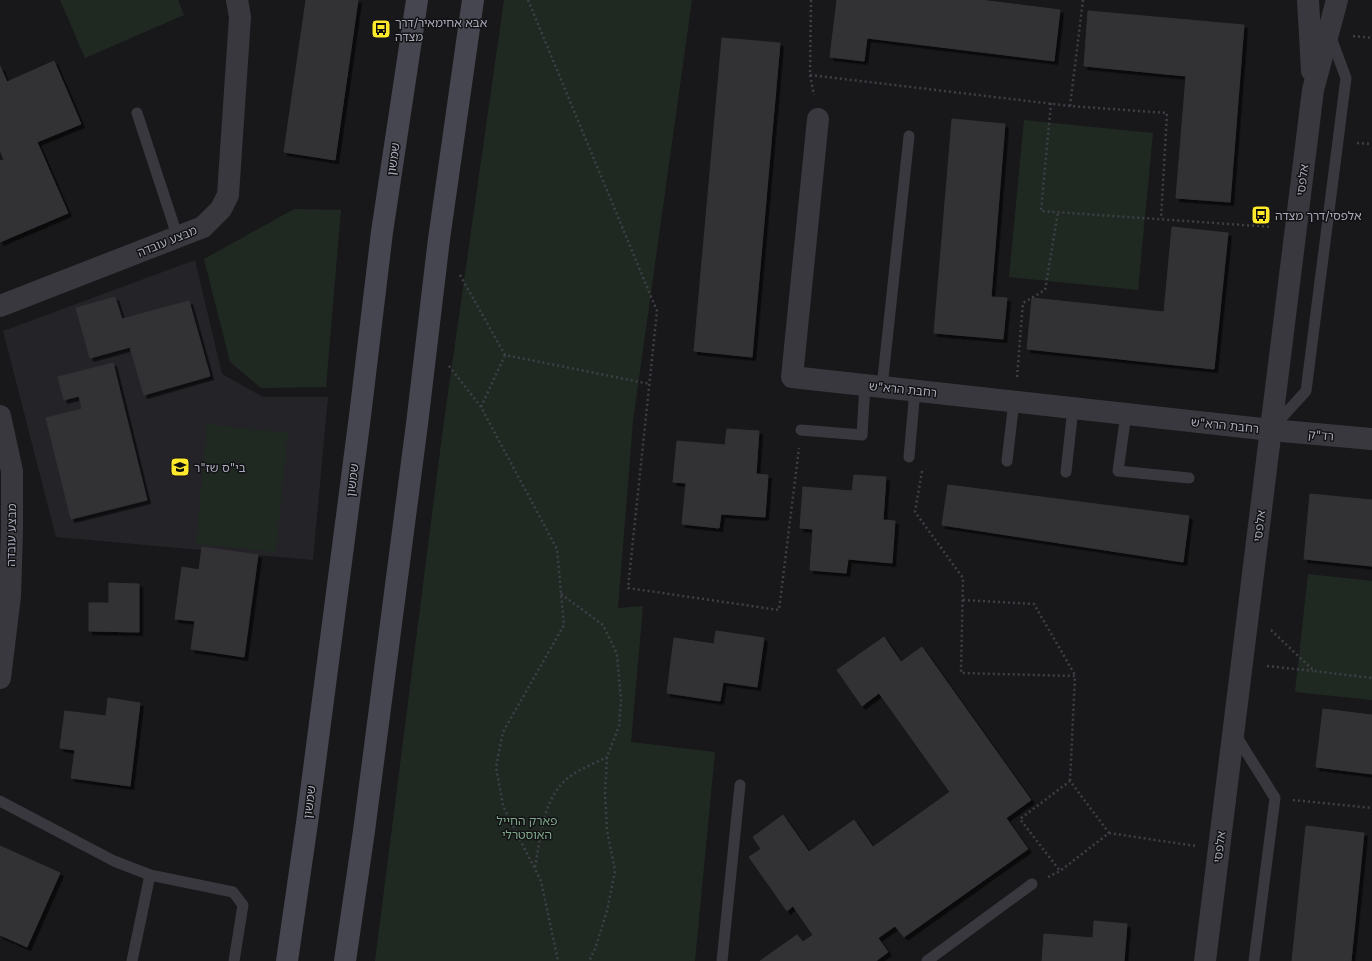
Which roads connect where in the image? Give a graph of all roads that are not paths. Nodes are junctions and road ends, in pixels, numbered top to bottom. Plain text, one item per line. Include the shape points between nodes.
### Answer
1 (237, 0) edge
2 (416, 0) edge
3 (473, 0) edge
4 (1308, 0) edge
5 (1337, 0) edge
6 (1328, 33) junction
7 (1313, 90) junction
8 (137, 113) dead end
9 (818, 119) road end
10 (909, 136) dead end
11 (178, 238) junction
12 (0, 306) edge
13 (874, 386) junction
14 (915, 390) junction
15 (1014, 401) junction
16 (1072, 408) junction
17 (1126, 414) junction
18 (0, 417) edge
19 (801, 430) road end
20 (1271, 430) junction
21 (1372, 440) edge
22 (909, 457) dead end
23 (1007, 462) dead end
24 (1066, 472) dead end
25 (1189, 478) dead end
26 (0, 678) edge
27 (1234, 731) junction
28 (740, 785) dead end
29 (0, 801) edge
30 (150, 875) junction
31 (1032, 884) dead end
32 (132, 961) edge
33 (234, 961) edge
34 (287, 961) edge
35 (345, 961) edge
36 (722, 961) edge
37 (927, 961) edge
38 (1205, 961) edge
39 (1254, 961) edge

1 - 11 street, מבצע עובדה via 240,17 228,195 221,209 203,227
2 - 34 main road, שמשון via 382,232 308,816
3 - 35 main road via 440,232 366,816
4 - 7 street, אלפסי
5 - 6 street, אלפסי
6 - 7 street, אלפסי
6 - 20 lane via 1346,78 1306,391
7 - 20 street, אלפסי
8 - 11 lane
9 - 13 street, רחבת הרא"ש via 792,377
10 - 13 lane
11 - 12 street, מבצע עובדה
13 - 14 street, רחבת הרא"ש
13 - 19 lane via 862,435
14 - 15 street, רחבת הרא"ש
14 - 22 lane
15 - 16 street, רחבת הרא"ש
15 - 23 lane
16 - 17 street, רחבת הרא"ש
16 - 24 lane
17 - 20 street, רחבת הרא"ש
17 - 25 lane via 1118,471
18 - 26 street, מבצע עובדה via 12,470 12,529 10,596
20 - 21 street, רד"ק
20 - 27 street, אלפסי
27 - 38 street, אלפסי
27 - 39 lane via 1275,798
28 - 36 lane
29 - 30 lane via 114,861
30 - 32 lane
30 - 33 lane via 233,892 243,905
31 - 37 lane

